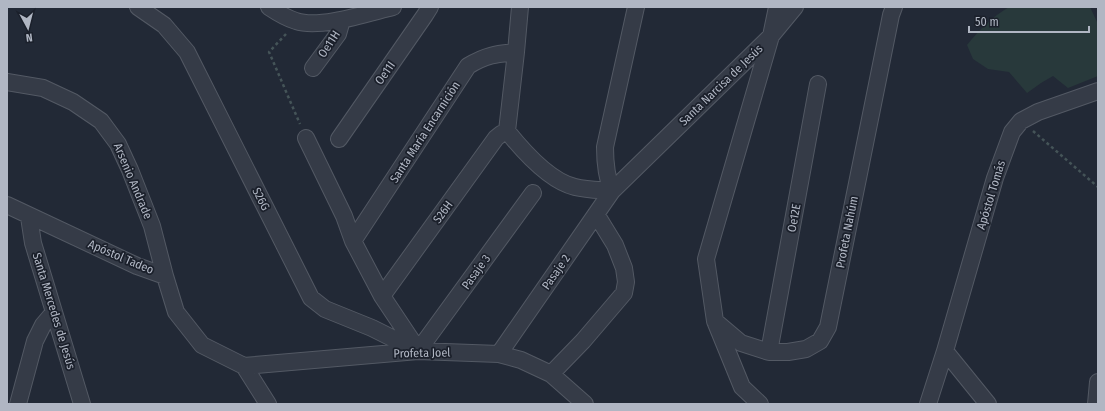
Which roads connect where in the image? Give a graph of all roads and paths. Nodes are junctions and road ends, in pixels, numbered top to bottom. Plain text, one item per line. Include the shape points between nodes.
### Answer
1 (138, 7) edge
2 (393, 7) edge
3 (430, 7) edge
4 (520, 7) edge
5 (636, 7) edge
6 (777, 7) edge
7 (795, 7) edge
8 (894, 7) edge
9 (278, 10) edge
10 (342, 20) junction
11 (298, 22) junction
12 (770, 36) junction
13 (516, 52) junction
14 (313, 68) dead end
15 (7, 82) edge
16 (818, 84) dead end
17 (1098, 91) edge
18 (1021, 120) junction
19 (507, 130) junction
20 (306, 138) joint
21 (340, 139) dead end
22 (1098, 187) edge
23 (612, 191) junction
24 (533, 193) dead end
25 (7, 205) edge
26 (596, 214) junction
27 (29, 217) junction
28 (353, 241) junction
29 (165, 276) junction
30 (382, 296) junction
31 (54, 312) junction
32 (715, 321) junction
33 (418, 351) junction
34 (769, 352) junction
35 (945, 352) junction
36 (499, 354) junction
37 (244, 366) junction
38 (551, 374) junction
39 (1098, 382) edge
40 (18, 404) edge
41 (82, 404) edge
42 (268, 404) edge
43 (585, 404) edge
44 (760, 404) edge
45 (928, 404) edge
46 (988, 404) edge
47 (1096, 404) edge

1 - 33 street, S26G via 164,25 187,52 311,298 325,309 372,328
2 - 10 street
3 - 21 street, Oe11I
4 - 13 street
5 - 23 street via 605,147 605,164
6 - 12 street
7 - 12 street
8 - 34 street, Profeta Nahúm via 828,327 820,341 806,349
9 - 11 street
10 - 11 street
10 - 14 street, Oe11H via 338,34
11 - 20 path via 269,52
12 - 23 street, Santa Narcisa de Jesús
12 - 32 street, Santa Narcisa de Jesús via 706,259
13 - 19 street
13 - 28 street, Santa María Encarnición via 491,55 468,66
15 - 29 street, Arsenio Andrade via 43,88 74,102 101,121 118,144 130,170 152,226
16 - 34 street, Oe12E
17 - 18 street
18 - 22 path
18 - 35 street, Apóstol Tomás via 1012,132 995,178
19 - 23 street via 524,152 561,182 575,187
19 - 30 street, S26H via 496,138
20 - 28 street via 344,216
23 - 26 street, Pasaje 2
24 - 33 street, Pasaje 3
25 - 27 street
26 - 36 street, Pasaje 2
26 - 38 street via 615,245 624,268 624,293
27 - 29 street, Apóstol Tadeo
27 - 31 street, Santa Mercedes de Jesús via 33,243
28 - 30 street
29 - 37 street, Apóstol Tadeo via 176,312 202,345
30 - 33 street
31 - 40 street via 43,325 35,341
31 - 41 street, Santa Mercedes de Jesús
32 - 34 street, Profeta Nahúm via 741,343
32 - 44 street, Santa Narcisa de Jesús via 742,387
33 - 36 street, Profeta Joel
33 - 37 street, Profeta Joel
35 - 45 street
35 - 46 street
36 - 38 street, Profeta Joel via 521,360
37 - 42 street
38 - 43 street, Profeta Joel
39 - 47 street

